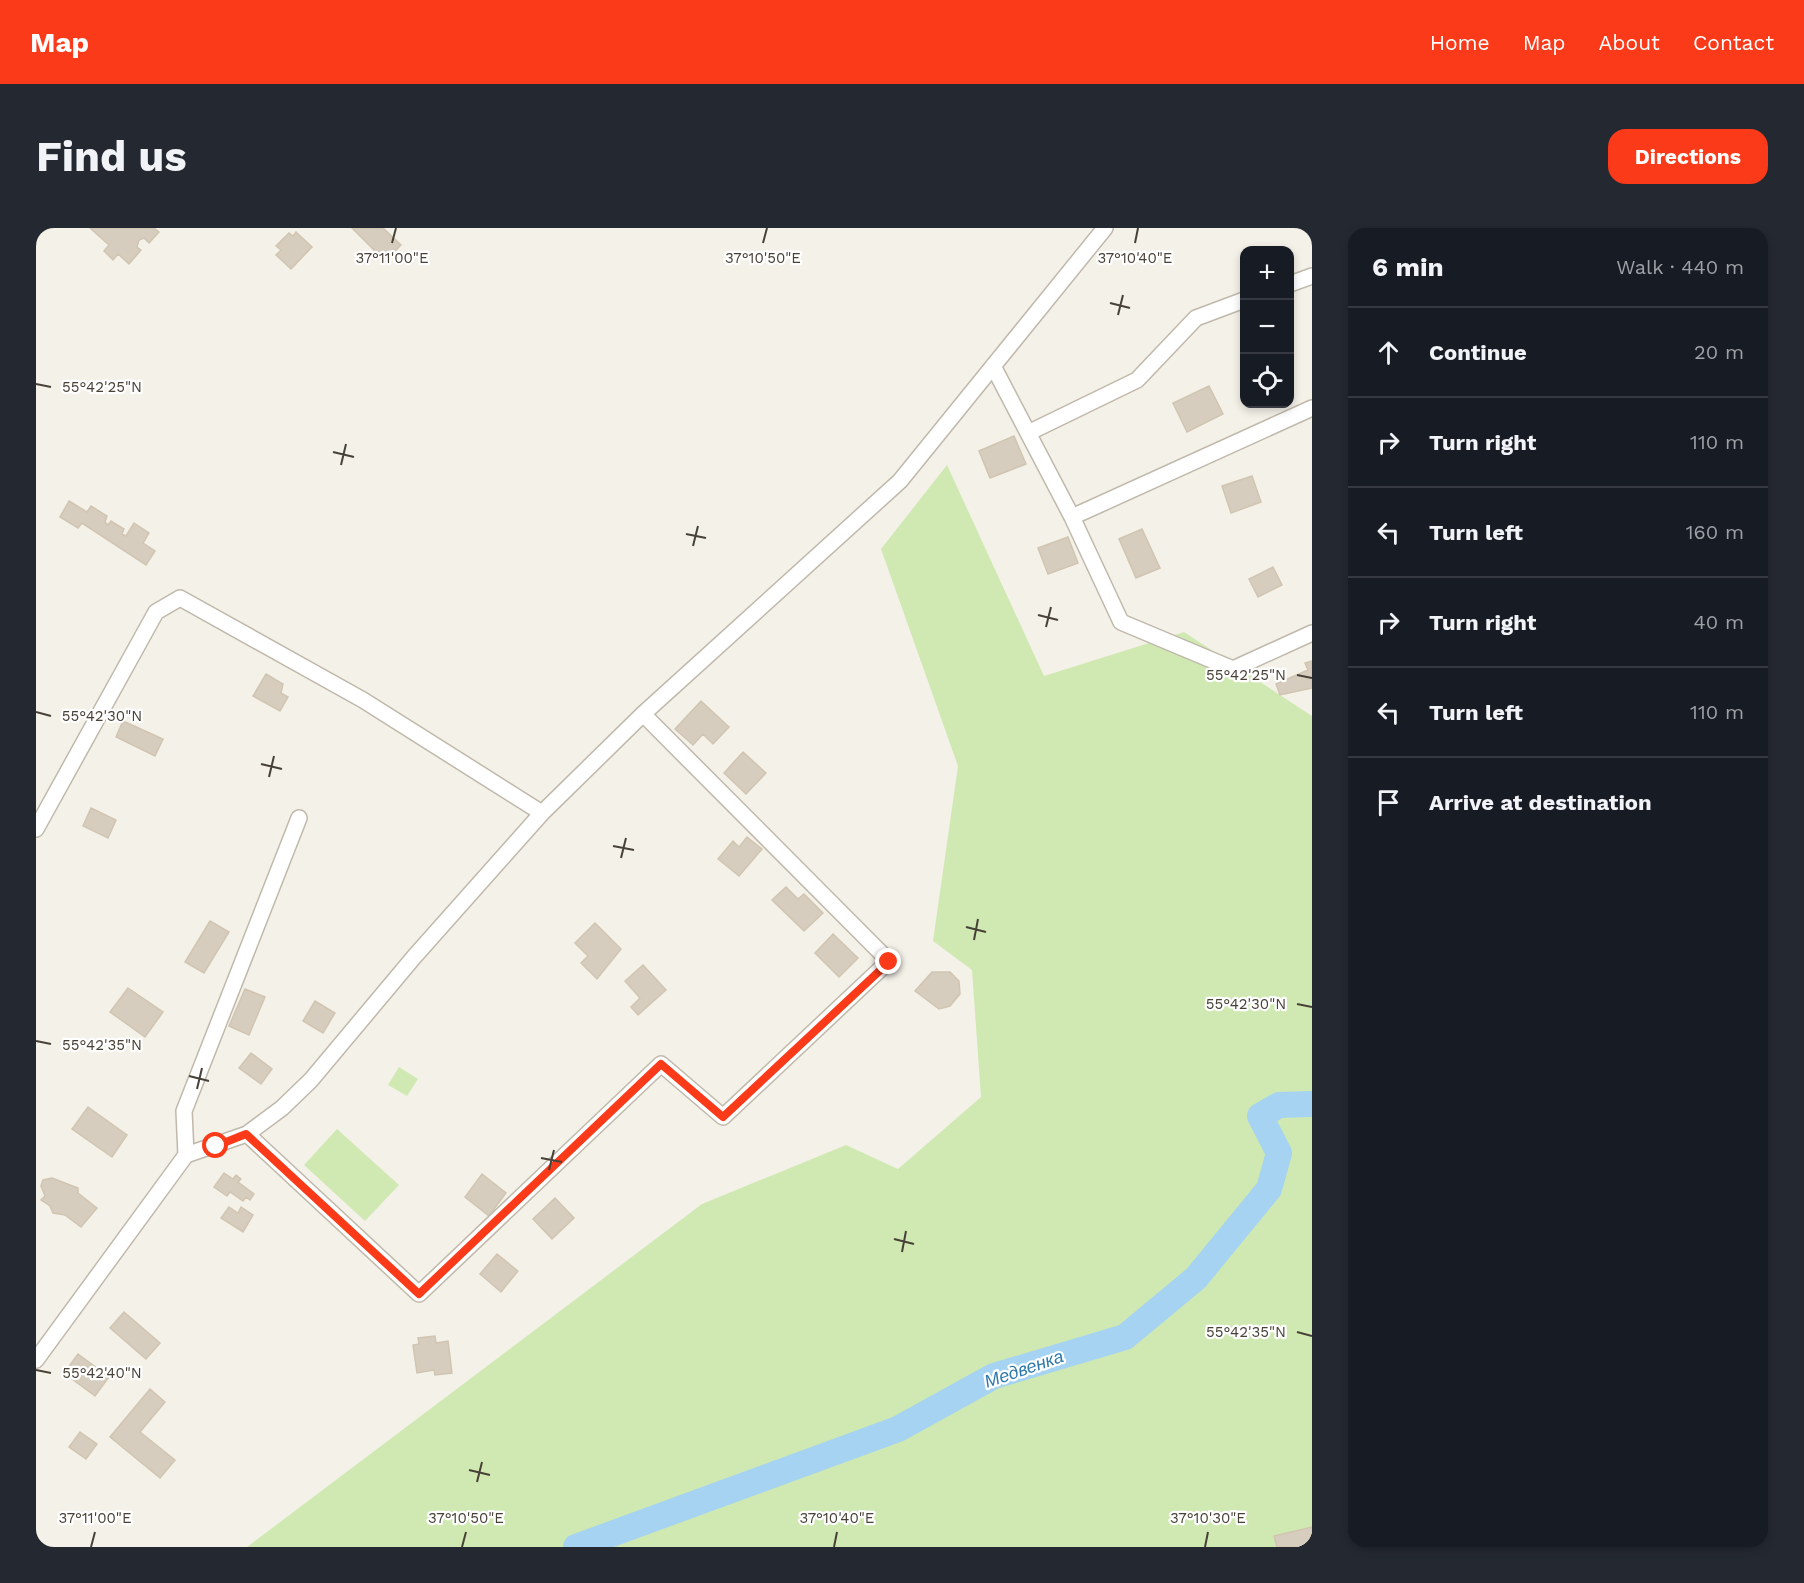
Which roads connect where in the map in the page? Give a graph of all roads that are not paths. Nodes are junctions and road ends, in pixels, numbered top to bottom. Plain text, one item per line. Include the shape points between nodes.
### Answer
1 (1105, 228) edge
2 (1312, 276) edge
3 (1294, 283) edge
4 (1240, 302) edge
5 (993, 366) junction
6 (1312, 408) edge
7 (1028, 433) junction
8 (1072, 517) junction
9 (1312, 633) edge
10 (643, 714) junction
11 (542, 813) junction
12 (299, 818) dead end
13 (36, 830) edge
14 (246, 1134) junction
15 (186, 1155) junction
16 (36, 1360) edge

1 - 5 street
2 - 3 street
4 - 7 street via 1196,318 1137,380
5 - 7 street
5 - 10 street via 900,481
6 - 8 street
7 - 8 street
8 - 9 street via 1121,622 1233,669
10 - 11 street
10 - 14 street via 889,962 723,1117 661,1064 419,1294
11 - 13 street via 363,699 180,598 156,612
11 - 14 street via 311,1080 282,1108
12 - 15 street via 184,1111
14 - 15 street
15 - 16 street

